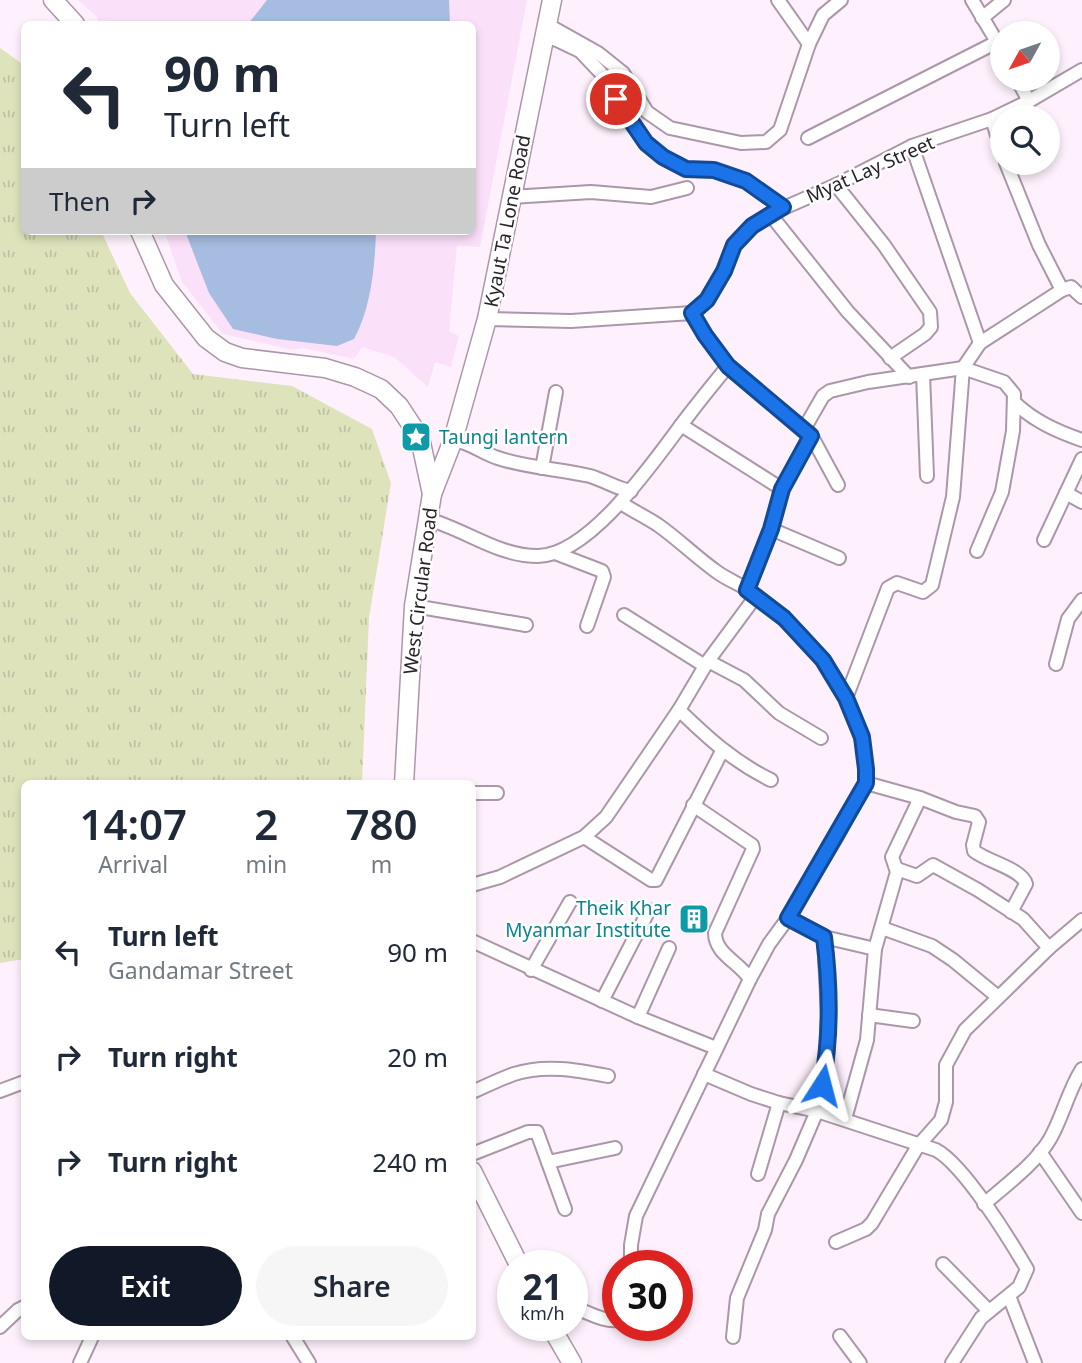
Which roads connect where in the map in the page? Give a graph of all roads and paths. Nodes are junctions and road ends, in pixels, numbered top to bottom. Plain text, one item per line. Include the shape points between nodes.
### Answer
1 (53, 0) edge
2 (552, 0) edge
3 (778, 0) edge
4 (841, 0) edge
5 (972, 0) edge
6 (1004, 0) edge
7 (982, 18) junction
8 (72, 21) edge
9 (546, 31) junction
10 (990, 31) edge
11 (809, 44) junction
12 (990, 52) edge
13 (1082, 70) edge
14 (1023, 91) edge
15 (1029, 102) junction
16 (1022, 105) edge
17 (990, 120) edge
18 (808, 138) dead end
19 (912, 146) junction
20 (1011, 175) edge
21 (836, 186) junction
22 (687, 188) dead end
23 (511, 197) junction
24 (783, 207) junction
25 (770, 214) junction
26 (142, 235) edge
27 (1062, 290) junction
28 (1082, 297) edge
29 (692, 313) junction
30 (487, 319) junction
31 (980, 343) junction
32 (890, 358) junction
33 (728, 366) junction
34 (963, 368) junction
35 (923, 374) junction
36 (909, 377) junction
37 (556, 392) dead end
38 (1014, 402) junction
39 (681, 425) junction
40 (808, 432) junction
41 (420, 438) junction
42 (453, 440) junction
43 (1082, 440) edge
44 (1082, 459) edge
45 (542, 468) junction
46 (927, 476) dead end
47 (838, 485) dead end
48 (782, 489) junction
49 (631, 491) junction
50 (1066, 492) junction
51 (432, 494) junction
52 (1082, 502) edge
53 (621, 503) junction
54 (427, 519) junction
55 (771, 529) junction
56 (1044, 540) dead end
57 (977, 551) dead end
58 (555, 553) junction
59 (839, 558) dead end
60 (752, 593) junction
61 (1082, 600) edge
62 (414, 606) junction
63 (624, 615) dead end
64 (526, 625) dead end
65 (587, 626) dead end
66 (706, 663) junction
67 (1056, 664) dead end
68 (846, 698) junction
69 (678, 710) junction
70 (821, 737) dead end
71 (722, 751) junction
72 (771, 779) dead end
73 (404, 780) edge
74 (866, 783) junction
75 (476, 793) edge
76 (497, 793) dead end
77 (920, 798) junction
78 (693, 805) junction
79 (584, 837) junction
80 (897, 869) junction
81 (476, 884) edge
82 (570, 902) dead end
83 (649, 910) dead end
84 (1012, 912) junction
85 (788, 918) junction
86 (1082, 920) edge
87 (882, 928) junction
88 (824, 937) junction
89 (476, 943) edge
90 (669, 948) dead end
91 (1049, 948) junction
92 (875, 949) junction
93 (531, 970) junction
94 (750, 979) junction
95 (998, 997) junction
96 (602, 1001) junction
97 (869, 1015) junction
98 (638, 1017) junction
99 (913, 1021) dead end
100 (716, 1048) junction
101 (1082, 1069) edge
102 (704, 1074) junction
103 (608, 1076) dead end
104 (21, 1083) edge
105 (476, 1090) edge
106 (0, 1091) edge
107 (779, 1103) junction
108 (817, 1111) junction
109 (845, 1119) junction
110 (918, 1146) junction
111 (615, 1148) dead end
112 (476, 1152) edge
113 (1040, 1152) junction
114 (548, 1162) junction
115 (758, 1174) dead end
116 (476, 1179) edge
117 (984, 1204) junction
118 (565, 1209) dead end
119 (1082, 1213) edge
120 (836, 1242) dead end
121 (512, 1250) edge
122 (631, 1250) edge
123 (943, 1264) dead end
124 (1009, 1296) junction
125 (21, 1308) edge
126 (989, 1311) junction
127 (0, 1327) edge
128 (840, 1336) dead end
129 (733, 1337) dead end
130 (91, 1340) edge
131 (295, 1340) edge
132 (559, 1341) edge
133 (80, 1363) edge
134 (309, 1363) edge
135 (572, 1363) edge
136 (860, 1363) edge
137 (952, 1363) edge
138 (1035, 1363) edge

1 - 8 street
2 - 9 street, Kyaut Ta Lone Road
3 - 11 street
4 - 11 street via 824,15
5 - 7 street
6 - 7 street
7 - 10 street
9 - 11 street via 598,53 623,73 647,112 670,128 741,143 766,142 780,130
9 - 23 street, Kyaut Ta Lone Road
9 - 24 street via 580,51 601,73 646,143 663,157 686,169 714,170 746,181
12 - 18 street
13 - 15 street, Myat Lay Street
14 - 15 street
15 - 16 street, Myat Lay Street
17 - 19 street, Myat Lay Street
19 - 21 street, Myat Lay Street
19 - 31 street
20 - 27 street
21 - 24 street, Myat Lay Street
21 - 32 street via 930,312 931,327 925,334
22 - 23 street via 652,197 592,192
23 - 30 street, Kyaut Ta Lone Road
24 - 25 street, Myat Lay Street
25 - 29 street, Myat Lay Street via 734,245 707,300
25 - 32 street
26 - 41 street, West Circular Road via 164,285 206,338 225,352 355,377 380,389 399,406
27 - 28 street via 1071,287
27 - 31 street
29 - 30 street via 571,321
29 - 33 street
30 - 42 street, Kyaut Ta Lone Road
31 - 34 street
32 - 36 street
33 - 39 street
33 - 40 street
34 - 35 street
34 - 38 street via 1004,382 1014,394
34 - 68 street via 953,497 932,585 923,592 897,583 888,588
35 - 36 street
35 - 46 street
36 - 40 street via 830,391 822,396
37 - 45 street
38 - 43 street via 1031,418
38 - 57 street via 1002,492
39 - 48 street
39 - 49 street
40 - 47 street
40 - 48 street
41 - 42 street via 435,443
41 - 51 street, West Circular Road
42 - 45 street
42 - 51 street, Kyaut Ta Lone Road
44 - 50 street
45 - 49 street via 595,477
48 - 55 street
49 - 53 street
50 - 52 street
50 - 56 street
51 - 54 street, West Circular Road
53 - 58 street
53 - 60 street
54 - 58 street via 495,549 538,556
54 - 62 street, West Circular Road
55 - 59 street
55 - 60 street
58 - 65 street via 602,571
60 - 66 street
60 - 68 street via 784,618 823,660
61 - 67 street via 1068,619
62 - 64 street
62 - 73 street, West Circular Road
63 - 66 street
66 - 69 street
66 - 70 street via 744,680 779,713
68 - 74 street via 862,737
69 - 71 street
69 - 79 street via 606,817
71 - 72 street
71 - 78 street
74 - 77 street
74 - 85 street
75 - 76 street
77 - 80 street via 892,857
77 - 84 street via 979,819 974,851 1024,878 1026,884
78 - 79 street via 656,880
78 - 94 street via 754,849 715,933 723,953
79 - 81 street
80 - 84 street via 917,876 933,865
80 - 87 street
82 - 93 street
83 - 96 street
84 - 91 street
85 - 88 street
85 - 94 street
86 - 91 street
87 - 92 street
87 - 95 street via 932,946
88 - 92 street
88 - 108 street via 827,1059
89 - 93 street
90 - 98 street
91 - 95 street
92 - 97 street
93 - 96 street
94 - 100 street
95 - 110 street via 965,1030 951,1053 945,1072 944,1111
96 - 98 street
97 - 99 street
97 - 109 street via 867,1041
98 - 100 street
100 - 102 street
101 - 113 street
102 - 107 street
102 - 122 street via 636,1216
103 - 105 street via 574,1069 538,1069
104 - 106 street
107 - 108 street
107 - 115 street
108 - 109 street
108 - 129 street via 768,1214 737,1298
109 - 110 street
110 - 117 street via 951,1160
110 - 120 street via 872,1223
111 - 114 street
112 - 114 street via 537,1132
113 - 117 street
113 - 119 street
114 - 118 street
116 - 121 street
117 - 124 street via 1027,1269
123 - 126 street
124 - 126 street
124 - 138 street
125 - 127 street
126 - 137 street
128 - 136 street
130 - 133 street
131 - 134 street
132 - 135 street

